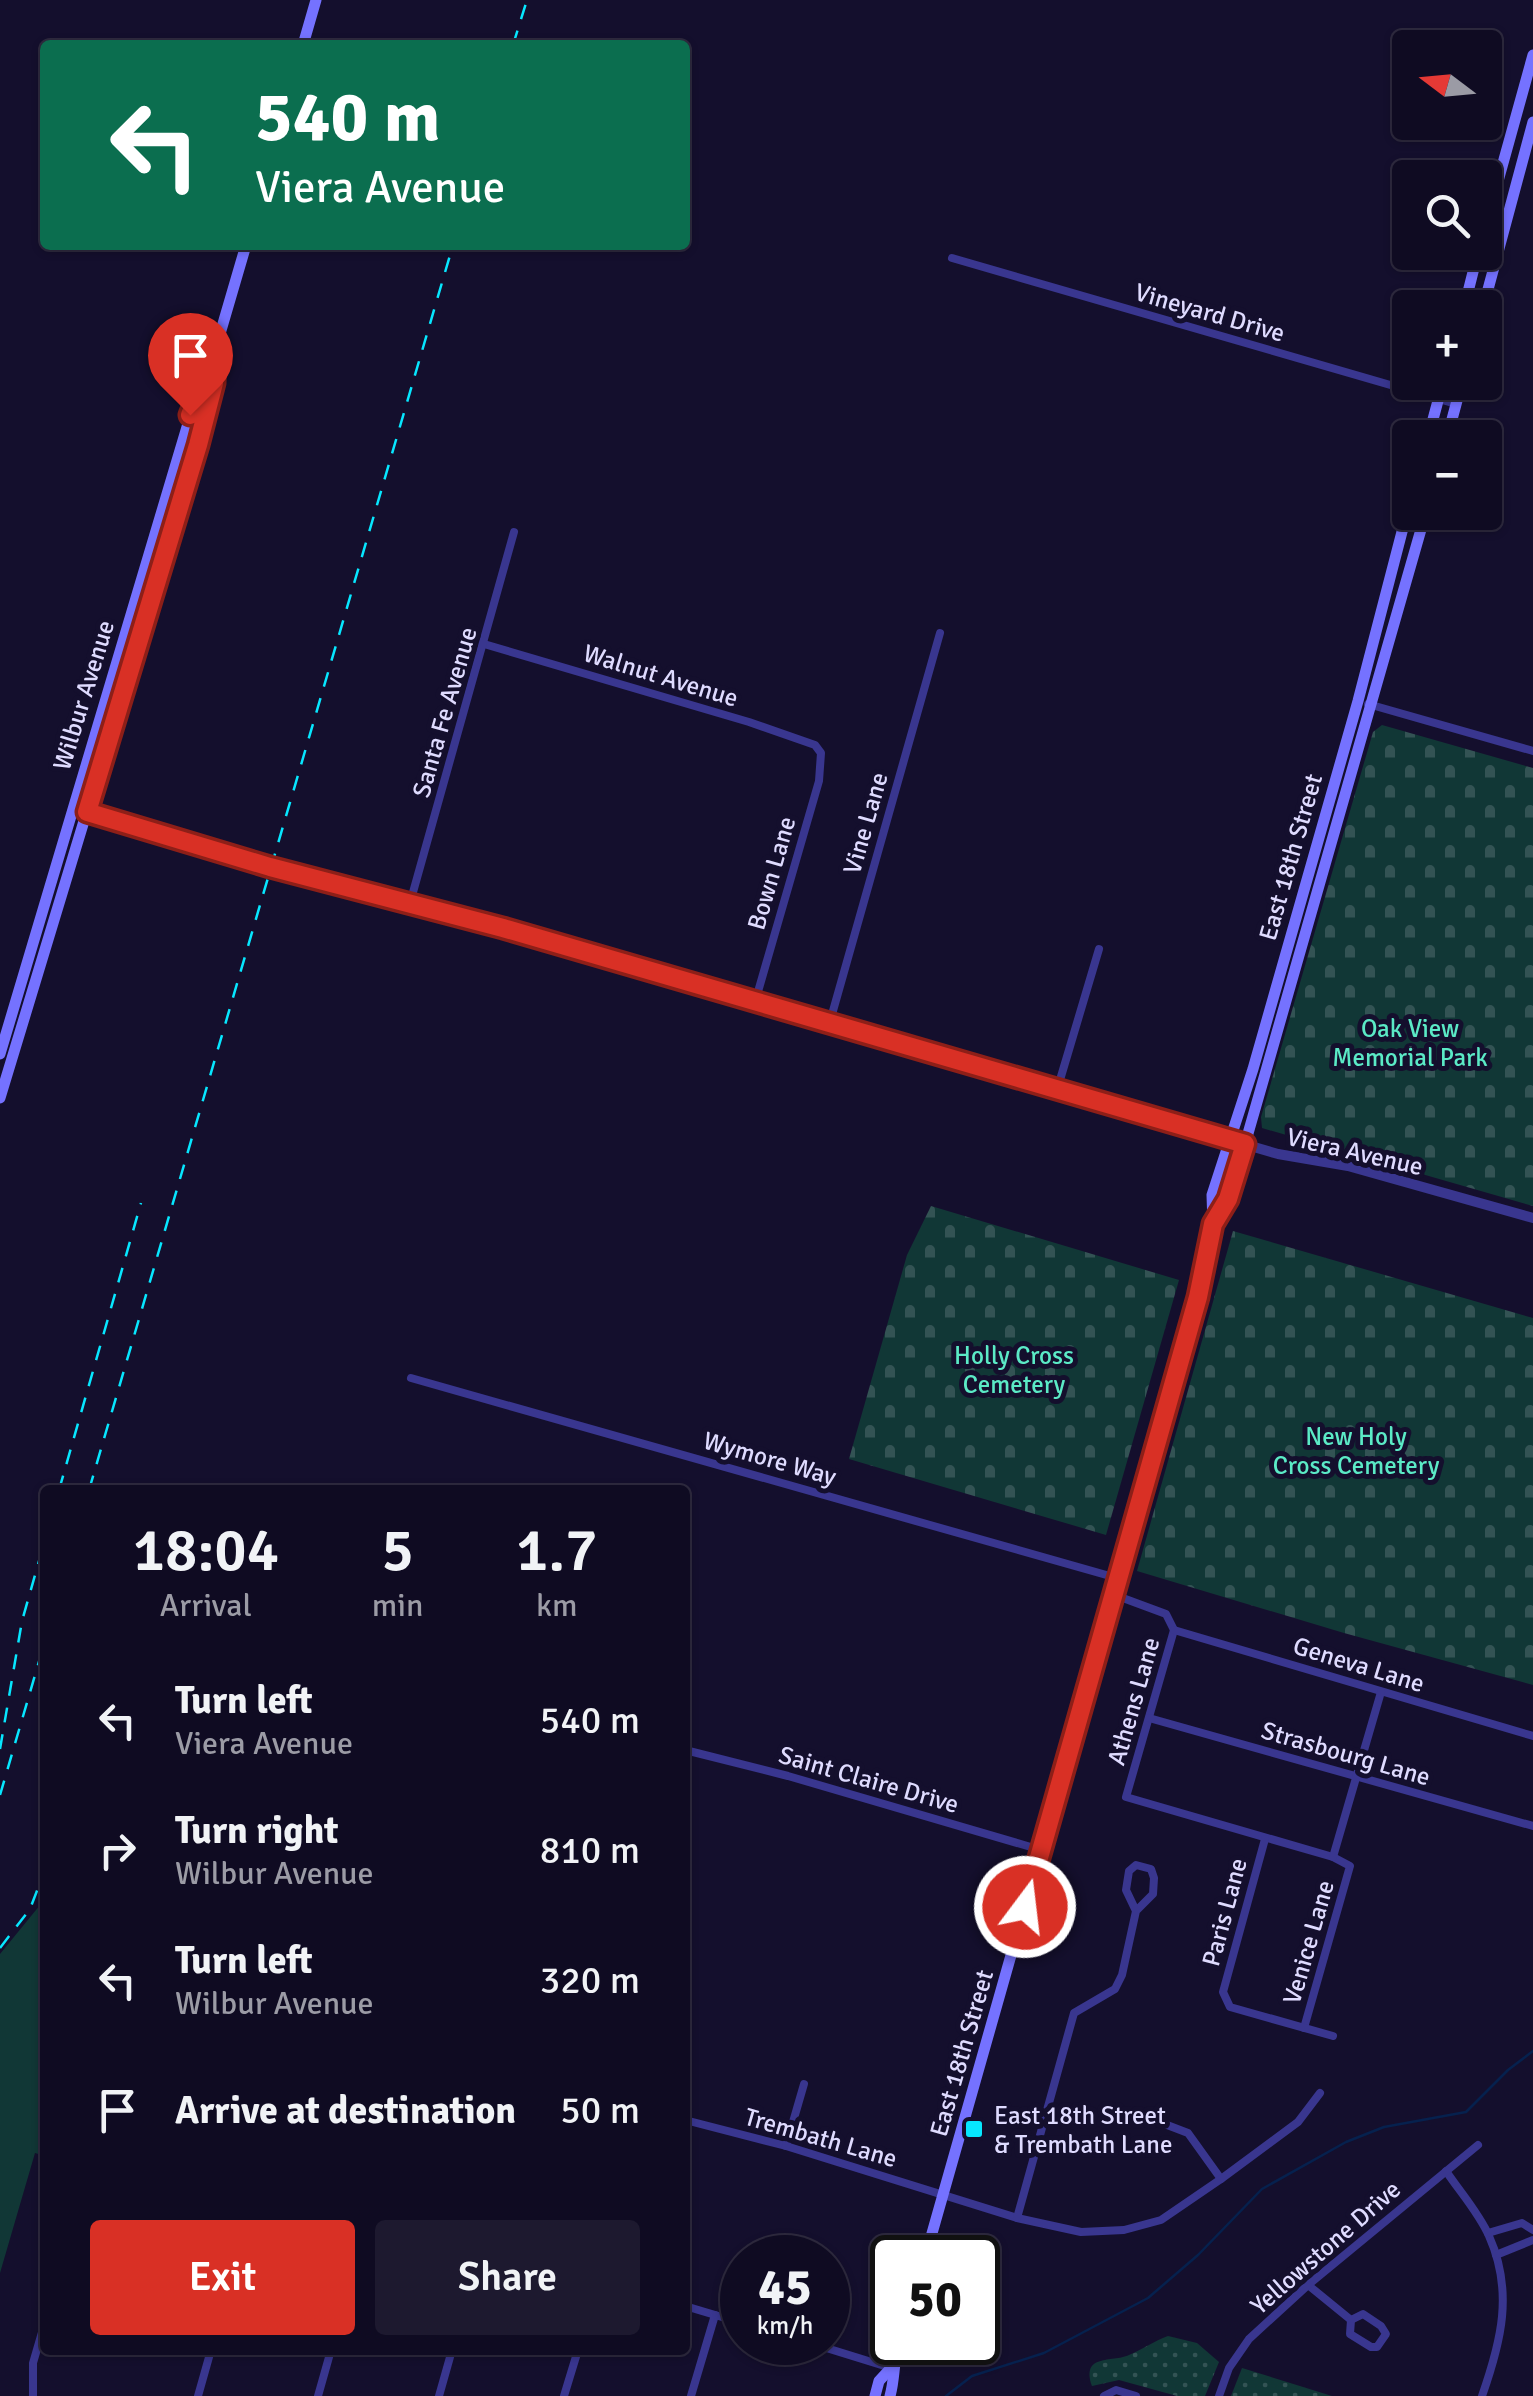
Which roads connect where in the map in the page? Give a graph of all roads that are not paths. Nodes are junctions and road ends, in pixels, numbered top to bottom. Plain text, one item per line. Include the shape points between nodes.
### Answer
1 (316, 0) edge
2 (305, 40) edge
3 (1533, 55) edge
4 (1533, 122) edge
5 (1509, 140) junction
6 (1530, 146) edge
7 (1502, 166) edge
8 (245, 250) edge
9 (952, 258) dead end
10 (1488, 290) edge
11 (215, 352) junction
12 (1392, 386) edge
13 (1442, 400) edge
14 (1457, 400) edge
15 (1456, 404) junction
16 (1452, 420) edge
17 (1404, 530) edge
18 (1420, 530) edge
19 (514, 532) dead end
20 (151, 547) junction
21 (166, 552) junction
22 (940, 633) dead end
23 (484, 644) junction
24 (1365, 703) junction
25 (1533, 751) edge
26 (821, 753) joint
27 (72, 808) junction
28 (87, 812) junction
29 (410, 902) junction
30 (1099, 949) dead end
31 (754, 1002) junction
32 (829, 1025) junction
33 (0, 1054) edge
34 (1057, 1090) junction
35 (0, 1098) edge
36 (1230, 1139) junction
37 (1245, 1144) junction
38 (1533, 1218) edge
39 (1213, 1224) junction
40 (411, 1378) dead end
41 (1117, 1578) junction
42 (1112, 1594) junction
43 (1174, 1630) junction
44 (1381, 1692) junction
45 (1149, 1718) junction
46 (1533, 1736) edge
47 (690, 1751) edge
48 (1356, 1776) junction
49 (1533, 1826) edge
50 (1265, 1839) junction
51 (1041, 1850) junction
52 (1334, 1857) junction
53 (1136, 1911) junction
54 (1304, 2028) junction
55 (1333, 2036) dead end
56 (804, 2084) dead end
57 (1320, 2093) dead end
58 (1141, 2114) dead end
59 (690, 2121) edge
60 (1478, 2145) dead end
61 (786, 2146) junction
62 (1446, 2171) junction
63 (1221, 2178) junction
64 (944, 2194) junction
65 (1018, 2218) junction
66 (1533, 2230) edge
67 (1488, 2233) junction
68 (932, 2235) edge
69 (1533, 2240) edge
70 (1496, 2255) junction
71 (1308, 2285) junction
72 (690, 2308) edge
73 (715, 2315) junction
74 (720, 2316) edge
75 (1351, 2320) junction
76 (40, 2339) edge
77 (210, 2355) edge
78 (330, 2355) edge
79 (451, 2355) edge
80 (576, 2355) edge
81 (850, 2355) edge
82 (892, 2365) edge
83 (891, 2368) junction
84 (33, 2396) edge
85 (198, 2396) edge
86 (318, 2396) edge
87 (439, 2396) edge
88 (564, 2396) edge
89 (691, 2396) edge
90 (875, 2396) edge
91 (890, 2396) edge
92 (1104, 2396) edge
93 (1136, 2396) edge
94 (1219, 2396) edge
95 (1482, 2396) edge

1 - 2 main road
3 - 5 main road
4 - 6 main road
5 - 6 street
5 - 7 main road
6 - 10 main road
8 - 11 main road, Wilbur Avenue
9 - 12 street, Vineyard Drive
11 - 20 main road, Wilbur Avenue
11 - 21 main road, Wilbur Avenue via 214,383
13 - 15 street, Vineyard Drive
14 - 15 main road
15 - 16 main road
17 - 24 main road, East 18th Street
18 - 24 main road, East 18th Street
19 - 23 street, Santa Fe Avenue
20 - 21 main road
20 - 27 main road, Wilbur Avenue
21 - 28 main road, Wilbur Avenue
22 - 32 street, Vine Lane
23 - 26 street, Walnut Avenue via 805,739
23 - 29 street, Santa Fe Avenue
24 - 25 street
24 - 36 main road, East 18th Street
24 - 37 main road, East 18th Street
26 - 31 street, Bown Lane via 819,781
27 - 28 street, Viera Avenue
27 - 33 main road, Wilbur Avenue
28 - 29 street, Viera Avenue
28 - 35 main road, Wilbur Avenue
29 - 31 street, Viera Avenue
30 - 34 street
31 - 32 street, Viera Avenue
32 - 34 street, Viera Avenue
34 - 36 street, Viera Avenue
36 - 37 street, Viera Avenue
36 - 39 main road, East 18th Street via 1212,1194
37 - 38 street, Viera Avenue
37 - 39 main road, East 18th Street
39 - 41 main road, East 18th Street
40 - 41 street, Wymore Way
41 - 42 main road, East 18th Street
42 - 43 street, Athens Lane via 1166,1614
42 - 51 main road, East 18th Street
43 - 44 street, Geneva Lane
43 - 45 street, Athens Lane
44 - 46 street, Geneva Lane
44 - 48 street, Venice Lane
45 - 48 street, Strasbourg Lane
45 - 50 street, Athens Lane via 1126,1797
47 - 51 street, Saint Claire Drive
48 - 49 street, Strasbourg Lane
48 - 52 street, Venice Lane
50 - 52 street
50 - 54 street, Paris Lane via 1223,1992 1230,2007
51 - 64 main road, East 18th Street
52 - 54 street, Venice Lane via 1350,1866
53 - 53 street via 1153,1894 1154,1878 1151,1869 1136,1865 1126,1890
53 - 65 street via 1114,1989 1074,2013
54 - 55 street, Paris Lane
56 - 61 street
57 - 63 street, Trembath Lane via 1298,2122
58 - 63 street via 1188,2133
59 - 61 street, Trembath Lane
60 - 62 street, Yellowstone Drive
61 - 64 street, Trembath Lane
62 - 67 street
62 - 71 street, Yellowstone Drive
63 - 65 street, Trembath Lane via 1161,2220 1124,2230 1081,2232
64 - 65 street, Trembath Lane
64 - 68 main road, East 18th Street
66 - 67 street via 1522,2223
67 - 70 street
69 - 70 street
70 - 95 street via 1501,2340
71 - 75 street
71 - 94 street, Yellowstone Drive via 1248,2339
72 - 73 street
73 - 74 street
73 - 89 street
75 - 75 street via 1350,2334 1371,2347 1384,2342 1382,2326 1363,2314
76 - 84 street
77 - 85 street
78 - 86 street
79 - 87 street
80 - 88 street
81 - 83 street
82 - 83 main road
83 - 90 main road
83 - 91 main road
92 - 93 street via 1116,2390

